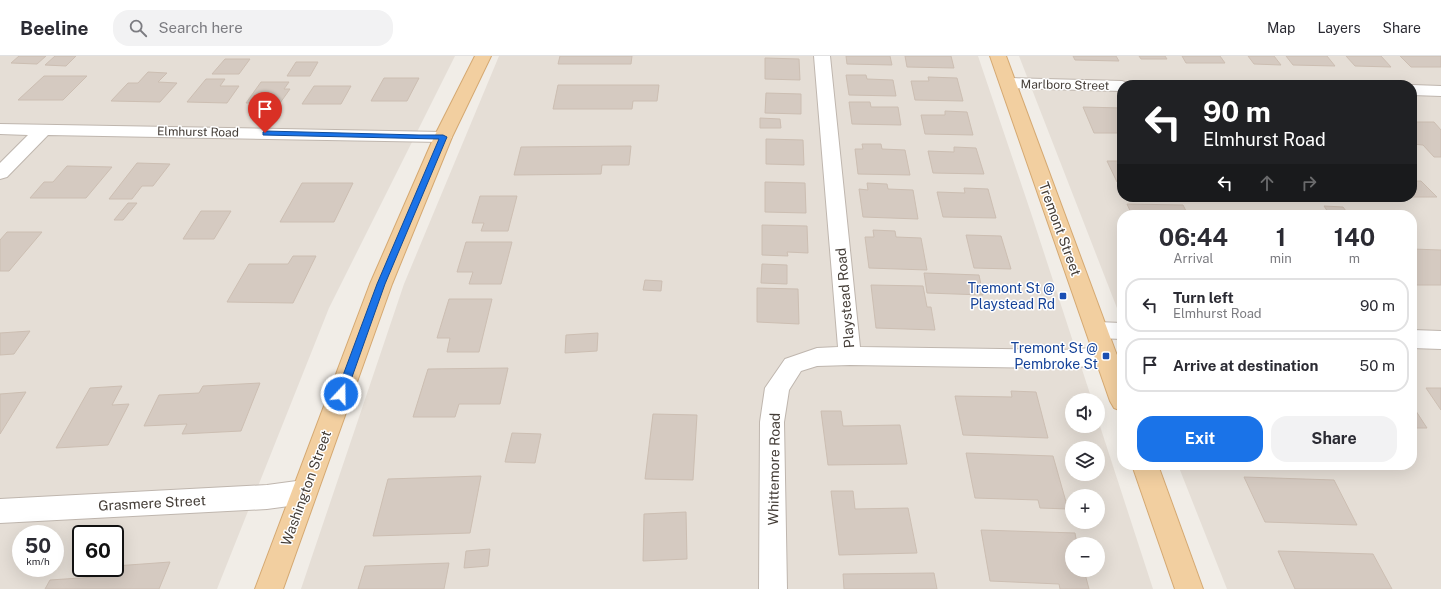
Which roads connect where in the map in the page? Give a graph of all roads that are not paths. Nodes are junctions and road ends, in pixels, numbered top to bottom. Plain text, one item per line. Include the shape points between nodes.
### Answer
1 (484, 56) edge
2 (822, 56) edge
3 (998, 56) edge
4 (1008, 83) junction
5 (1117, 86) edge
6 (1417, 90) edge
7 (1441, 91) edge
8 (0, 129) edge
9 (43, 130) junction
10 (443, 137) junction
11 (0, 173) edge
12 (1097, 330) junction
13 (1117, 331) edge
14 (1417, 339) edge
15 (1441, 340) edge
16 (850, 356) junction
17 (1106, 356) junction
18 (1117, 387) edge
19 (1147, 470) edge
20 (304, 492) junction
21 (0, 511) edge
22 (269, 589) edge
23 (773, 589) edge
24 (1189, 589) edge

1 - 10 main road, Washington Street
2 - 16 street, Playstead Road
3 - 4 main road, Tremont Street
4 - 5 street, Marlboro Street
4 - 12 main road, Tremont Street
6 - 7 street
8 - 9 street, Elmhurst Road
9 - 10 street, Elmhurst Road
9 - 11 street
10 - 20 main road, Washington Street via 381,284
12 - 13 street
12 - 17 main road, Tremont Street
14 - 15 street
16 - 17 street, Playstead Road via 1062,359
16 - 23 street, Whittemore Road via 817,357 794,365 777,388 772,422
17 - 18 main road, Tremont Street
19 - 24 main road
20 - 21 street, Grasmere Street via 267,497
20 - 22 main road, Washington Street

